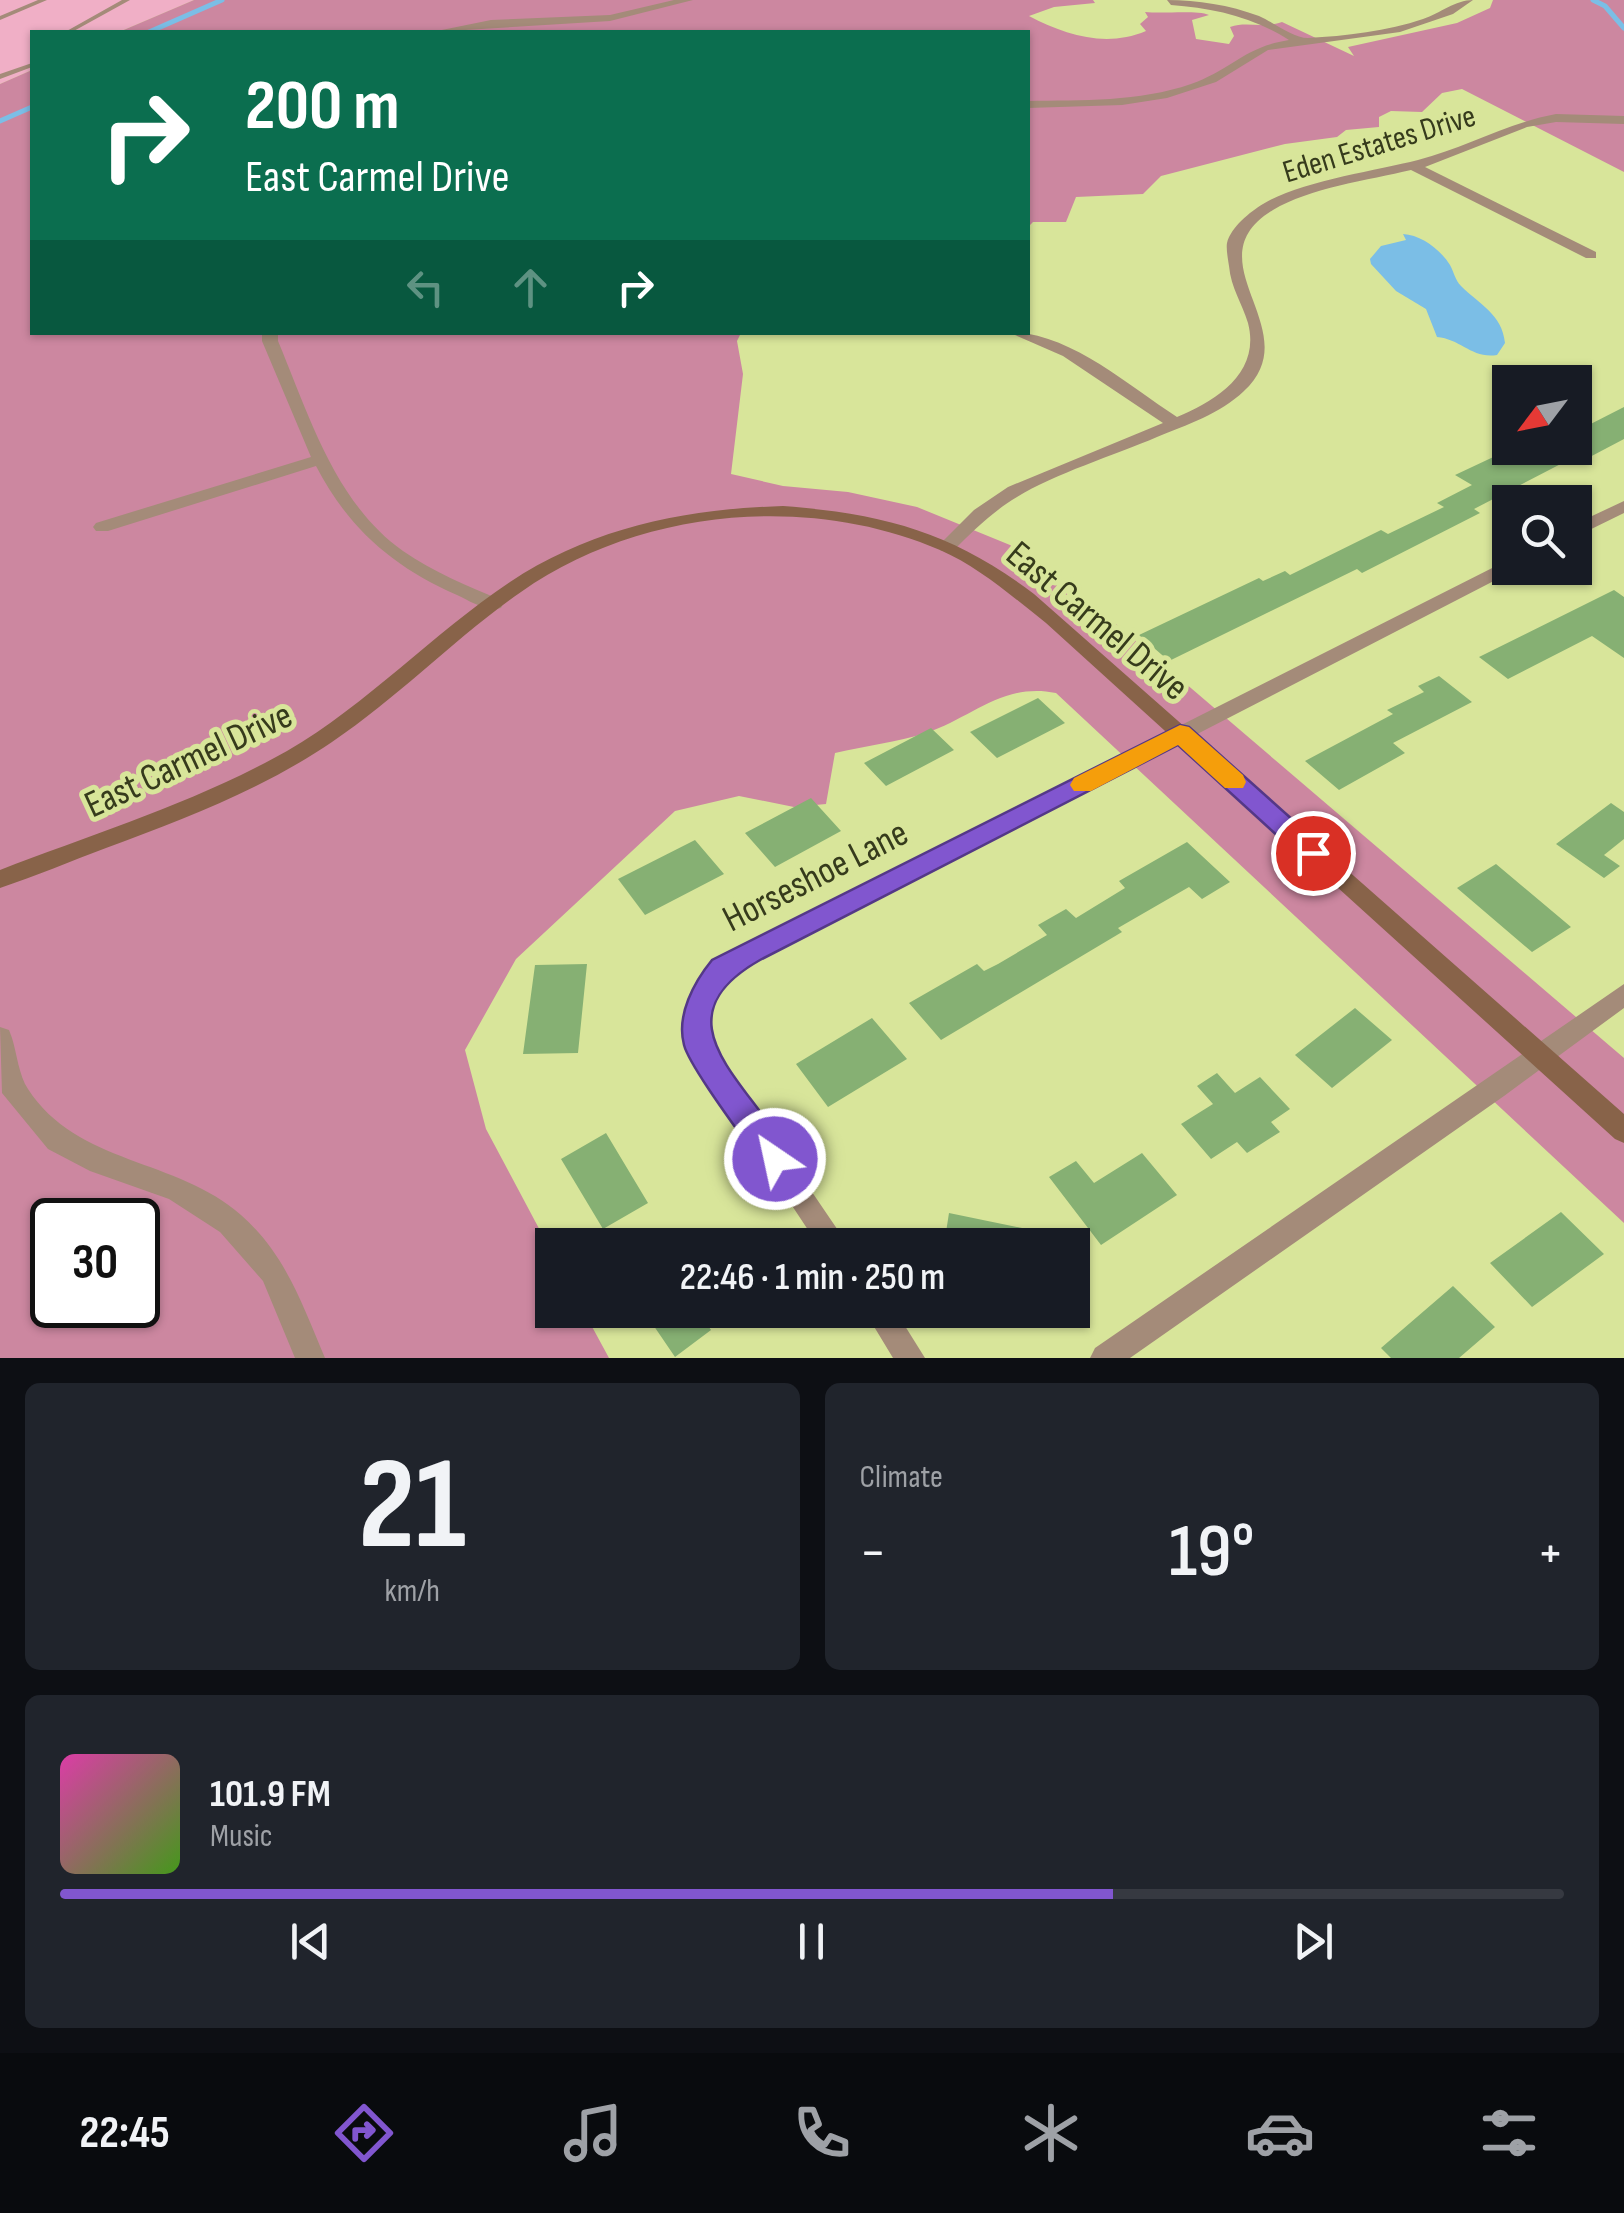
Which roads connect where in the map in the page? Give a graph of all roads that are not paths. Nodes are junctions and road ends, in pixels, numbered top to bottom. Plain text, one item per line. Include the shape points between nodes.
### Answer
1 (44, 0) edge
2 (127, 0) edge
3 (688, 0) edge
4 (1468, 0) edge
5 (1171, 2) edge
6 (0, 18) edge
7 (72, 30) edge
8 (450, 30) edge
9 (1296, 40) junction
10 (30, 66) edge
11 (0, 76) edge
12 (1030, 105) edge
13 (1624, 120) edge
14 (1411, 166) junction
15 (1591, 255) dead end
16 (270, 335) edge
17 (1022, 335) edge
18 (1175, 423) junction
19 (321, 459) junction
20 (1624, 506) edge
21 (1592, 522) edge
22 (102, 527) dead end
23 (947, 547) junction
24 (1492, 574) edge
25 (494, 604) junction
26 (1180, 733) junction
27 (0, 879) edge
28 (1624, 994) edge
29 (0, 1038) edge
30 (1540, 1056) junction
31 (1624, 1131) edge
32 (822, 1228) edge
33 (890, 1328) edge
34 (310, 1358) edge
35 (910, 1358) edge
36 (1105, 1358) edge

1 - 6 lane
2 - 7 lane
3 - 8 street via 610,18
4 - 9 street via 1399,28
5 - 9 street via 1255,18
9 - 12 street via 1265,46 1218,77 1149,99
10 - 11 lane
13 - 14 street, Eden Estates Drive via 1540,121
14 - 15 street
14 - 18 street, Eden Estates Drive via 1302,194 1269,206 1246,224 1234,242 1233,260 1258,344 1248,376 1226,399
16 - 19 street
17 - 18 street via 1068,353
18 - 23 street, Eden Estates Drive via 1014,491
19 - 22 street
19 - 25 street via 386,547 430,576
20 - 21 street
23 - 25 street, East Carmel Drive via 838,518 717,514 640,530 565,557
23 - 26 street, East Carmel Drive via 1052,618
24 - 26 street, Horseshoe Lane
25 - 27 street, East Carmel Drive via 402,680 294,755 187,806
26 - 30 street, East Carmel Drive
26 - 32 street, Horseshoe Lane via 778,936 722,968 708,984 698,1044
28 - 30 street
29 - 34 street via 15,1093 57,1140 177,1189 230,1223 272,1270
30 - 31 street, East Carmel Drive
30 - 36 street
33 - 35 street

